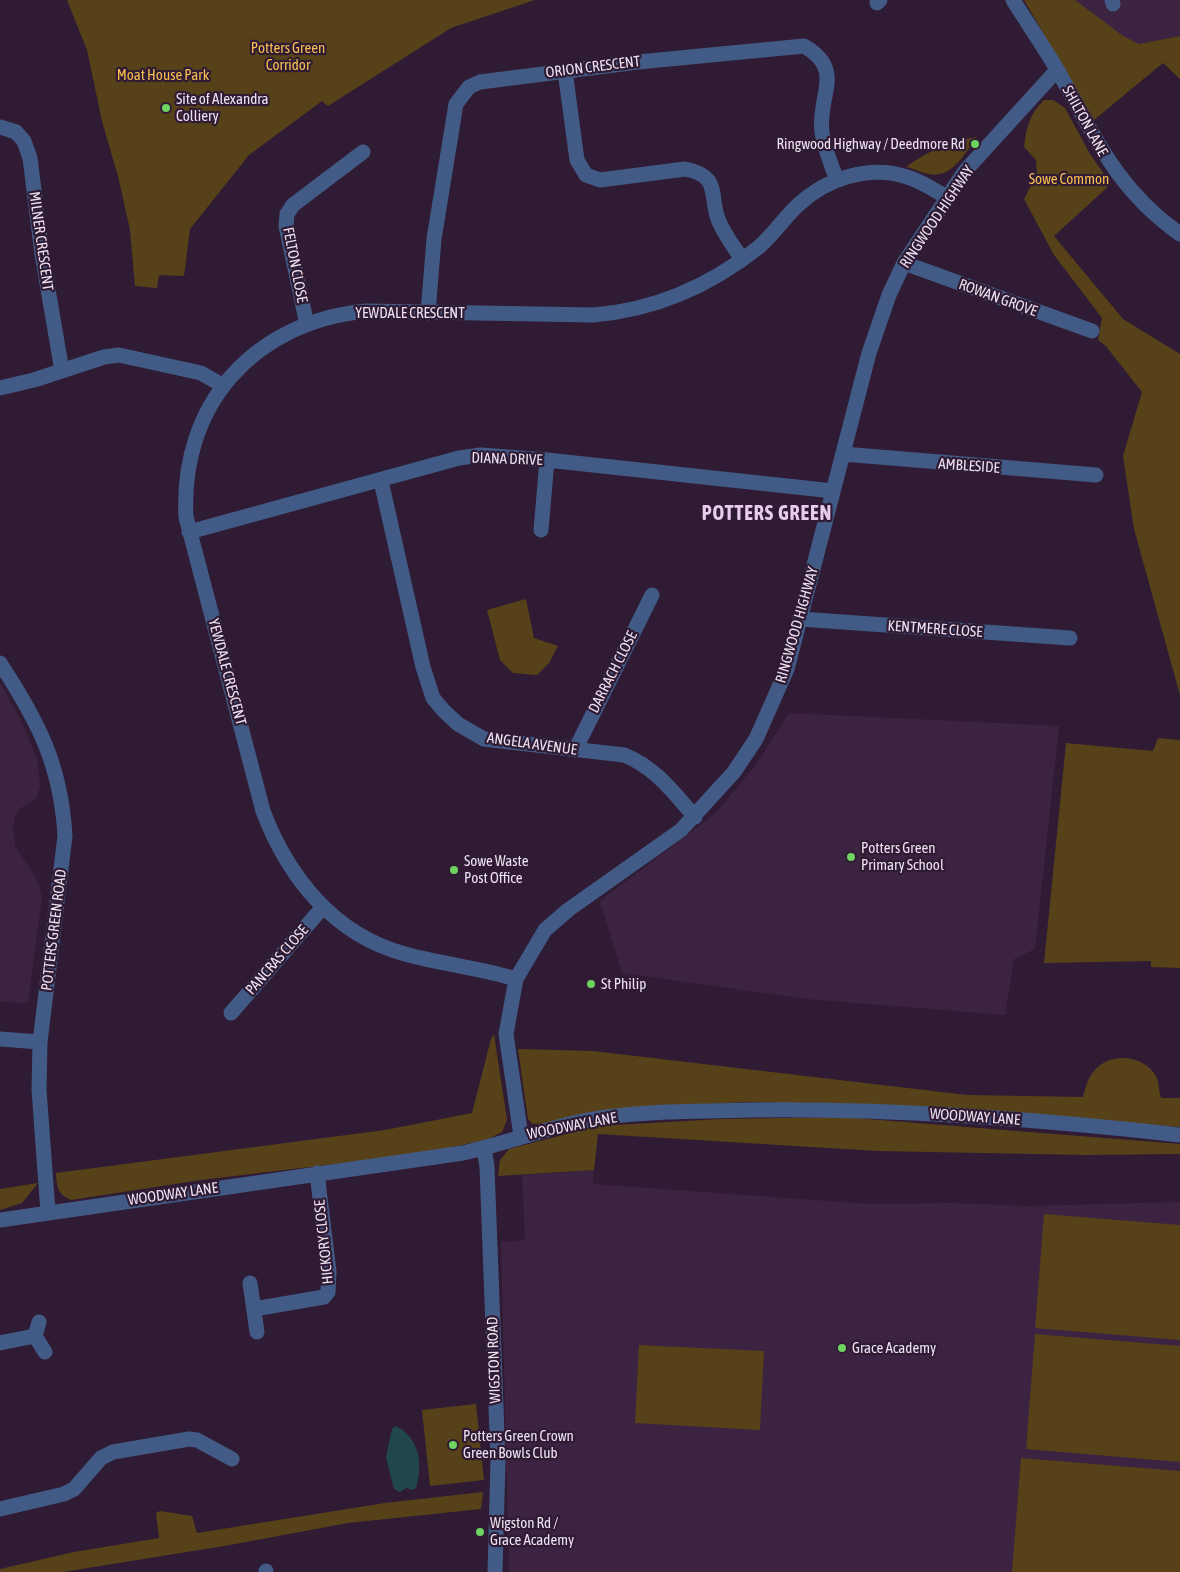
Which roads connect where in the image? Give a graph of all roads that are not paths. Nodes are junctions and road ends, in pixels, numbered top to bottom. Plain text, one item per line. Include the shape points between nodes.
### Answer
1 (1013, 0) edge
2 (1057, 70) junction
3 (565, 71) junction
4 (0, 127) edge
5 (363, 152) dead end
6 (837, 180) junction
7 (947, 197) junction
8 (1180, 234) edge
9 (742, 259) junction
10 (904, 263) junction
11 (428, 313) junction
12 (308, 325) junction
13 (1092, 332) dead end
14 (62, 371) junction
15 (222, 386) junction
16 (0, 388) edge
17 (843, 454) junction
18 (547, 460) junction
19 (1096, 475) dead end
20 (381, 481) junction
21 (833, 491) junction
22 (541, 530) dead end
23 (189, 532) junction
24 (652, 595) dead end
25 (800, 619) junction
26 (1070, 638) dead end
27 (0, 663) edge
28 (575, 750) junction
29 (695, 817) junction
30 (323, 906) junction
31 (516, 978) junction
32 (231, 1013) dead end
33 (0, 1039) edge
34 (40, 1042) junction
35 (1180, 1135) edge
36 (520, 1136) junction
37 (484, 1148) junction
38 (317, 1173) junction
39 (48, 1212) junction
40 (0, 1220) edge
41 (250, 1282) dead end
42 (254, 1308) junction
43 (257, 1332) dead end
44 (0, 1343) edge
45 (45, 1352) dead end
46 (232, 1459) dead end
47 (0, 1508) edge
48 (496, 1572) edge

1 - 2 street, SHILTON LANE
2 - 7 street, RINGWOOD HIGHWAY via 988,144
2 - 8 street, SHILTON LANE via 1108,162 1134,193
3 - 6 street, ORION CRESCENT via 804,46 820,57 828,73 822,132
3 - 9 street via 577,160 586,175 600,180 693,170 713,188 718,220
3 - 11 street, ORION CRESCENT via 480,82 469,87 456,104 434,239
4 - 14 street, MILNER CRESCENT via 16,132 30,158
5 - 12 street, FELTON CLOSE via 303,196 287,214 286,226
6 - 7 street, YEWDALE CRESCENT via 872,172 895,173
6 - 9 street, YEWDALE CRESCENT via 813,192 774,233
7 - 10 street, RINGWOOD HIGHWAY
9 - 11 street, YEWDALE CRESCENT via 674,299 614,314
10 - 13 street, ROWAN GROVE
10 - 17 street, RINGWOOD HIGHWAY via 889,295 869,354
11 - 12 street, YEWDALE CRESCENT via 366,311 346,313
12 - 15 street, YEWDALE CRESCENT via 267,344
14 - 15 street via 119,355 202,373
14 - 16 street
15 - 23 street, YEWDALE CRESCENT via 211,401 190,452 185,499
17 - 19 street, AMBLESIDE
17 - 21 street, RINGWOOD HIGHWAY
18 - 20 street, DIANA DRIVE via 471,456
18 - 21 street, DIANA DRIVE
18 - 22 street
20 - 23 street, DIANA DRIVE
20 - 28 street, ANGELA AVENUE via 423,667 433,698 458,724 484,739
21 - 25 street, RINGWOOD HIGHWAY
23 - 30 street, YEWDALE CRESCENT via 263,812 292,871
24 - 28 street, DARRACH CLOSE
25 - 26 street, KENTMERE CLOSE
25 - 29 street, RINGWOOD HIGHWAY via 786,669 756,739 734,772
27 - 34 street, POTTERS GREEN ROAD via 23,700 52,759 64,806 64,845
28 - 29 street, ANGELA AVENUE via 624,755 636,760 660,778
29 - 31 street, RINGWOOD HIGHWAY via 663,844 558,918 536,942
30 - 31 street, YEWDALE CRESCENT via 354,931 395,951
30 - 32 street, PANCRAS CLOSE
31 - 36 street, RINGWOOD HIGHWAY via 506,1034
33 - 34 street
34 - 39 street, POTTERS GREEN ROAD via 39,1090
35 - 36 street, WOODWAY LANE via 898,1111 817,1109 606,1118
36 - 37 street, WOODWAY LANE
37 - 38 street, WOODWAY LANE via 401,1163
37 - 48 street, WIGSTON ROAD via 498,1461
38 - 39 street, WOODWAY LANE
38 - 42 street, HICKORY CLOSE via 329,1272 328,1292 324,1297
39 - 40 street, WOODWAY LANE
41 - 42 street
42 - 43 street
44 - 45 street via 37,1329
46 - 47 street via 189,1439 125,1449 101,1458 74,1489 64,1494

